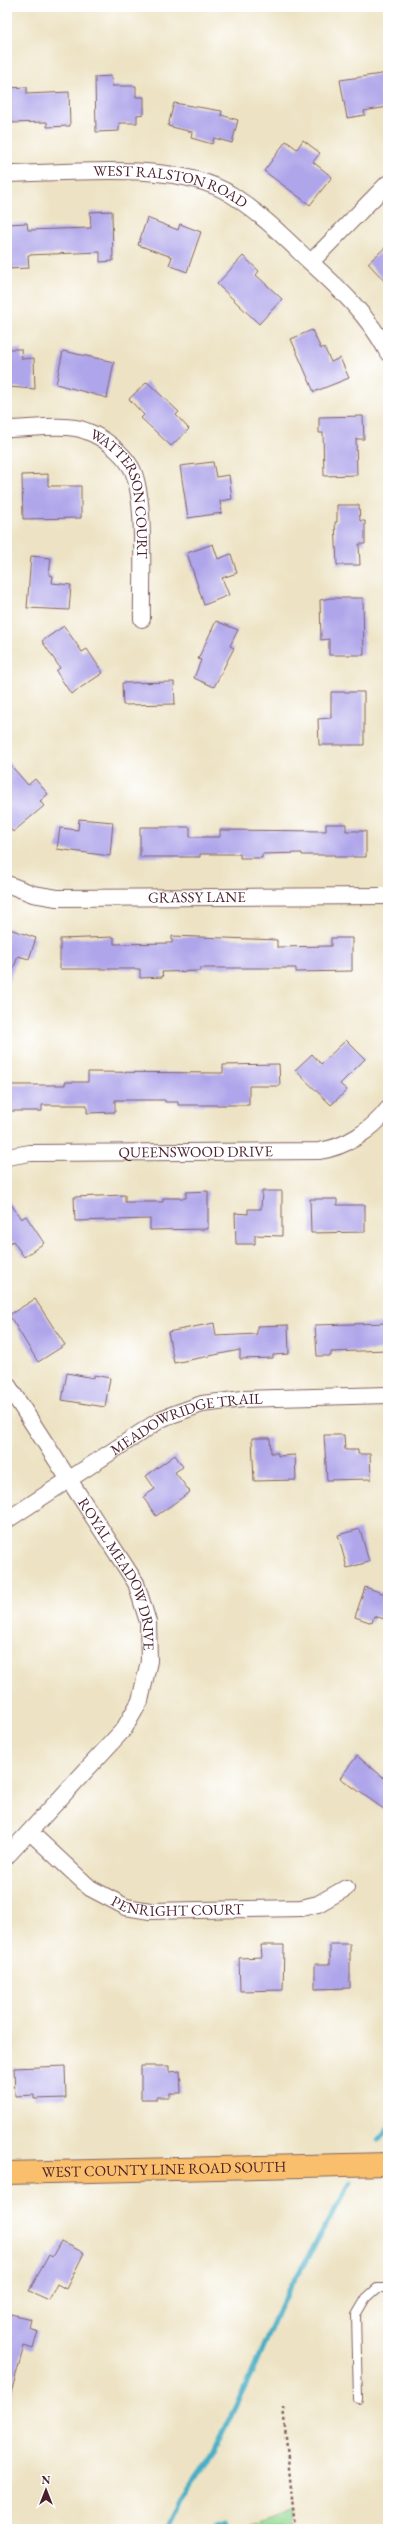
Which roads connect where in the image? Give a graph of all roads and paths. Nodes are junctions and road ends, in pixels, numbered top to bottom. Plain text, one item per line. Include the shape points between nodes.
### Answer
1 (7, 174) edge
2 (388, 183) edge
3 (311, 262) junction
4 (388, 353) edge
5 (7, 429) edge
6 (142, 619) dead end
7 (7, 884) edge
8 (388, 896) edge
9 (388, 1109) edge
10 (7, 1157) edge
11 (7, 1384) edge
12 (388, 1395) edge
13 (69, 1478) junction
14 (7, 1520) edge
15 (30, 1832) junction
16 (7, 1856) edge
17 (346, 1888) dead end
18 (388, 2164) edge
19 (7, 2173) edge
20 (388, 2288) edge
21 (358, 2399) dead end
22 (283, 2407) dead end
23 (295, 2529) edge

1 - 3 street, WEST RALSTON ROAD via 154,172 194,179 225,191 246,204
2 - 3 street
3 - 4 street, WEST RALSTON ROAD via 366,317
5 - 6 street, WATTERSON COURT via 61,428 86,431 115,448 131,468 140,500
7 - 8 street, GRASSY LANE via 33,894 57,898
9 - 10 street, QUEENSWOOD DRIVE via 377,1121 350,1140 319,1151 30,1153
11 - 13 street, ROYAL MEADOW DRIVE
12 - 13 street, MEADOWRIDGE TRAIL via 243,1399 202,1404 163,1418
13 - 14 street, MEADOWRIDGE TRAIL
13 - 15 street, ROYAL MEADOW DRIVE via 136,1582 148,1622 149,1661 140,1701 124,1729
15 - 16 street, ROYAL MEADOW DRIVE
15 - 17 street, PENRIGHT COURT via 90,1888 126,1907 150,1911 301,1908 318,1904
18 - 19 main road, WEST COUNTY LINE ROAD SOUTH
20 - 21 lane via 377,2288 366,2298 356,2315
22 - 23 path

